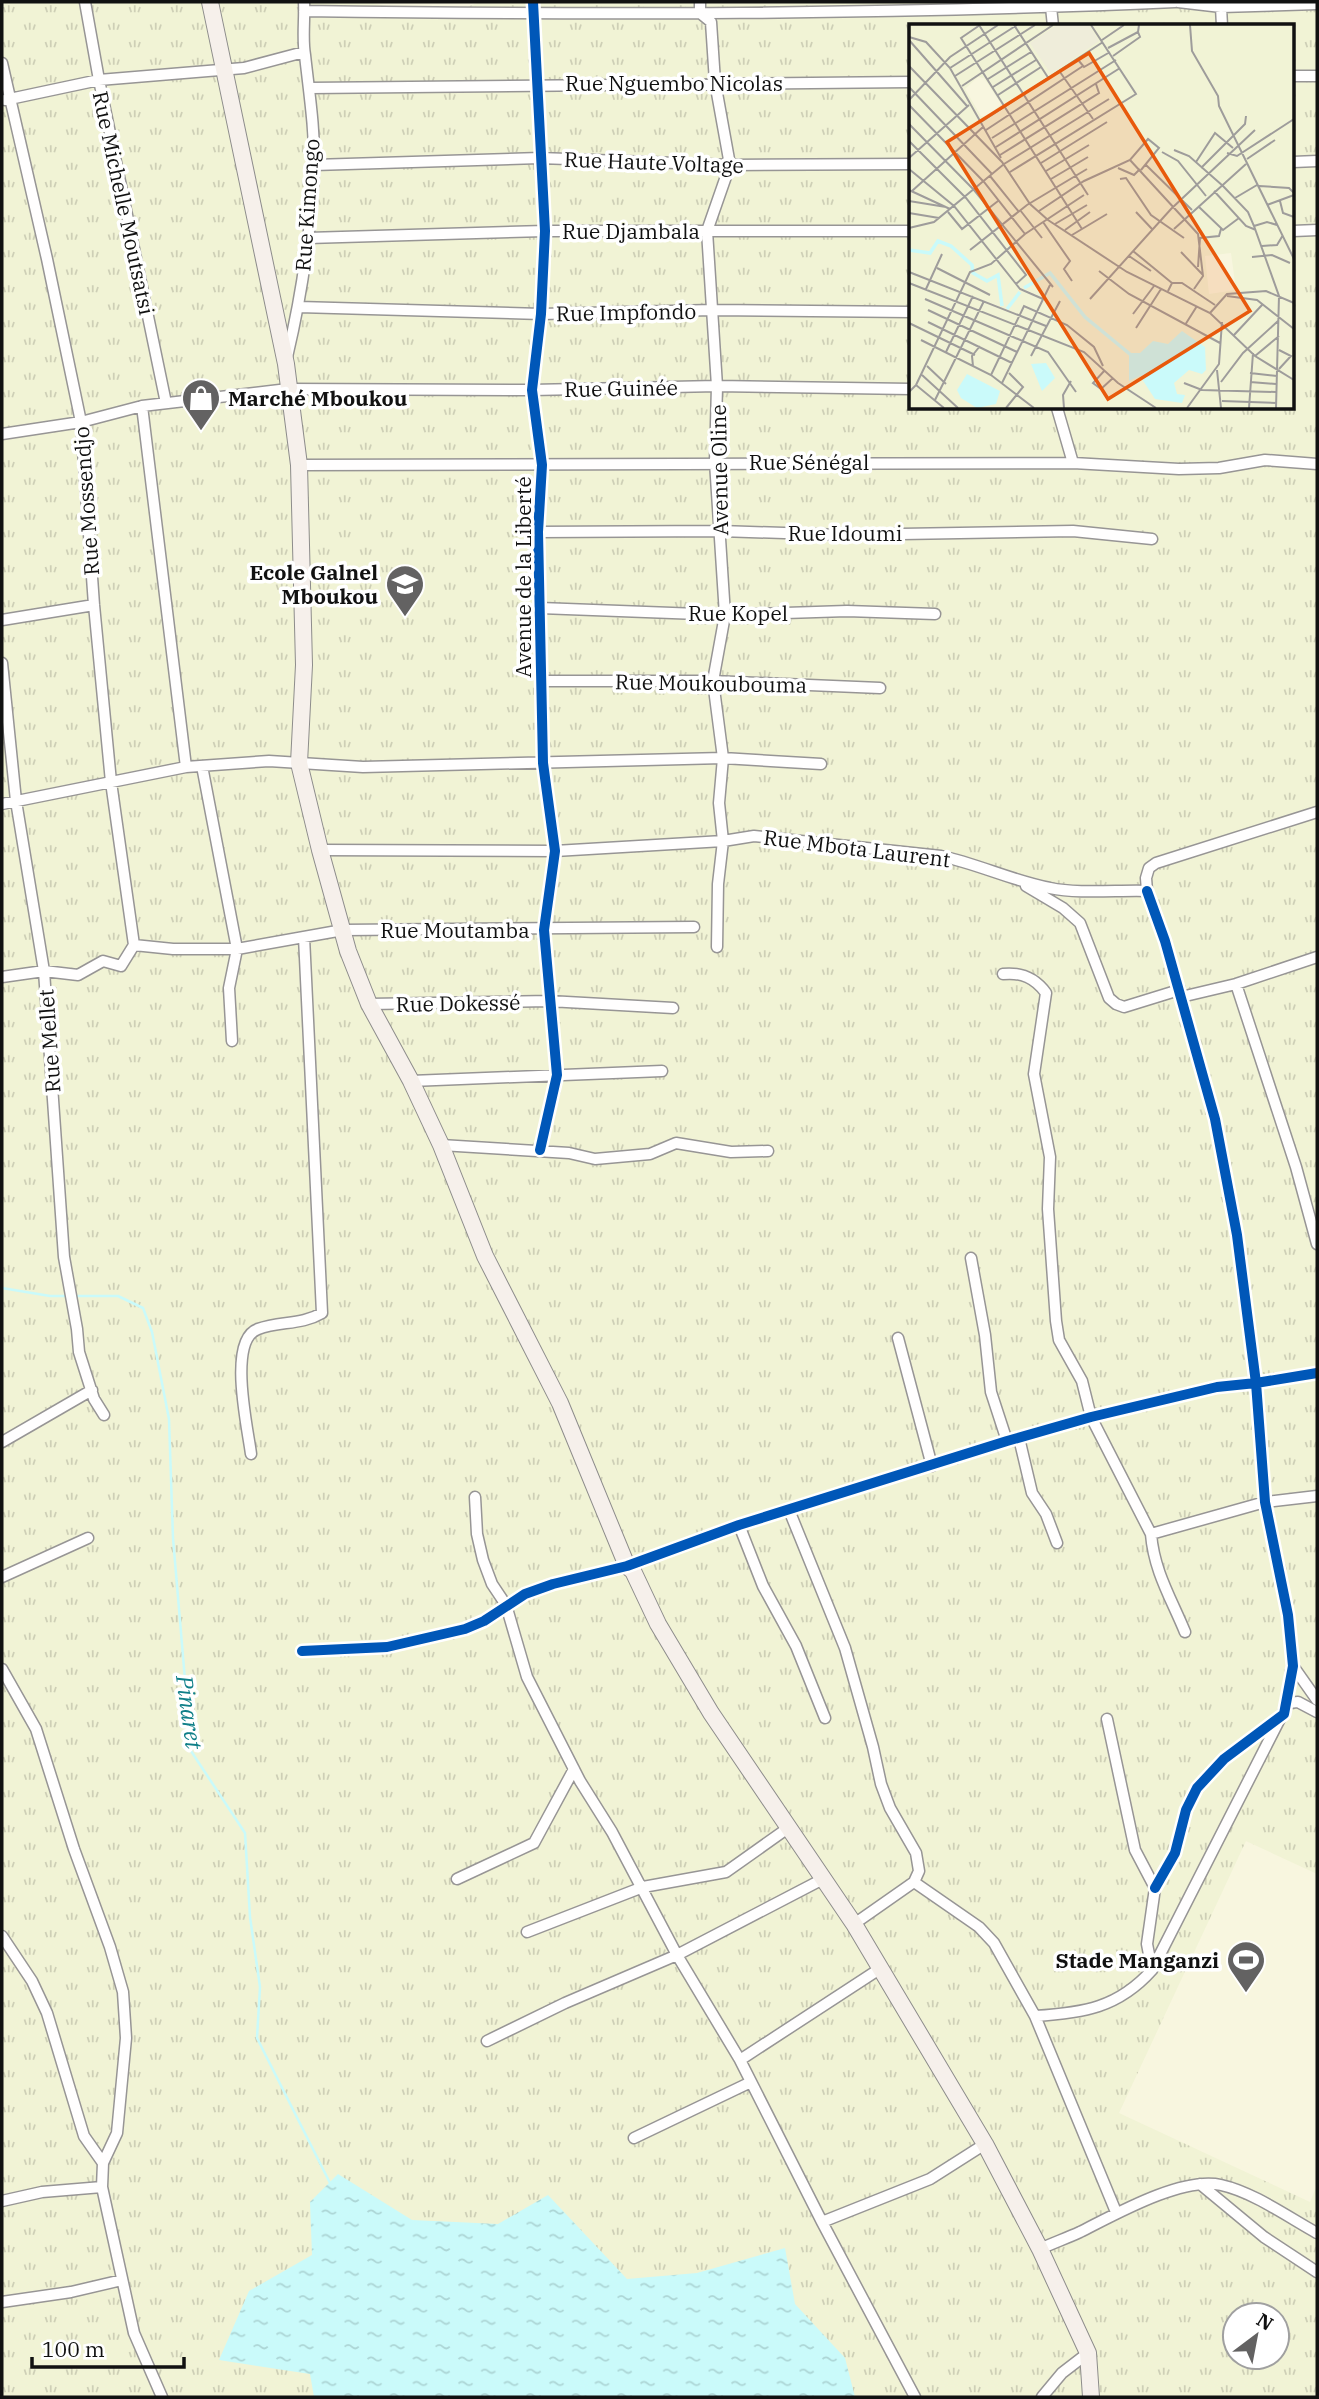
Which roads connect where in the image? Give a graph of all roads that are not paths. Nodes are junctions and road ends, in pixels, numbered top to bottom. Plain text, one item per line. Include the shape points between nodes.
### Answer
1 (85, 2) edge
2 (210, 2) edge
3 (1177, 2) edge
4 (1317, 4) edge
5 (945, 5) edge
6 (304, 6) edge
7 (700, 7) edge
8 (1221, 7) junction
9 (533, 8) edge
10 (1051, 8) junction
11 (1053, 24) edge
12 (1222, 24) edge
13 (304, 52) junction
14 (2, 63) edge
15 (225, 71) junction
16 (1294, 76) edge
17 (1317, 76) edge
18 (99, 80) junction
19 (715, 82) junction
20 (909, 82) edge
21 (537, 84) junction
22 (310, 88) junction
23 (5, 100) edge
24 (540, 158) junction
25 (1317, 161) edge
26 (1294, 162) edge
27 (909, 164) edge
28 (314, 165) junction
29 (730, 165) junction
30 (1317, 230) edge
31 (545, 231) junction
32 (909, 231) edge
33 (1294, 231) edge
34 (707, 232) junction
35 (308, 238) junction
36 (299, 307) junction
37 (713, 310) junction
38 (909, 312) edge
39 (541, 314) junction
40 (285, 364) junction
41 (717, 386) junction
42 (288, 389) junction
43 (909, 389) edge
44 (532, 390) junction
45 (166, 403) junction
46 (142, 406) junction
47 (1058, 410) edge
48 (81, 422) junction
49 (2, 434) edge
50 (715, 462) junction
51 (1073, 463) junction
52 (299, 464) junction
53 (1317, 464) edge
54 (542, 465) junction
55 (720, 531) junction
56 (538, 532) junction
57 (1152, 539) dead end
58 (94, 606) junction
59 (540, 608) junction
60 (935, 614) dead end
61 (725, 615) junction
62 (2, 620) edge
63 (2, 663) edge
64 (542, 681) junction
65 (713, 681) junction
66 (880, 688) dead end
67 (723, 758) junction
68 (299, 763) junction
69 (543, 763) junction
70 (821, 764) dead end
71 (202, 766) junction
72 (186, 767) junction
73 (111, 782) junction
74 (16, 801) junction
75 (2, 804) edge
76 (1317, 812) edge
77 (723, 841) junction
78 (320, 850) junction
79 (555, 851) junction
80 (1016, 880) junction
81 (1147, 891) junction
82 (694, 928) dead end
83 (343, 930) junction
84 (544, 930) junction
85 (304, 937) junction
86 (134, 945) junction
87 (717, 947) dead end
88 (237, 949) junction
89 (1317, 957) edge
90 (44, 971) junction
91 (1003, 974) dead end
92 (2, 977) edge
93 (1236, 984) junction
94 (1180, 993) junction
95 (549, 1001) junction
96 (369, 1004) junction
97 (673, 1008) dead end
98 (232, 1041) dead end
99 (662, 1072) dead end
100 (557, 1075) junction
101 (411, 1081) junction
102 (441, 1145) junction
103 (540, 1150) junction
104 (768, 1151) dead end
105 (1317, 1244) edge
106 (971, 1258) dead end
107 (898, 1338) dead end
108 (1317, 1373) edge
109 (1256, 1383) junction
110 (92, 1390) junction
111 (104, 1415) dead end
112 (1091, 1417) junction
113 (1019, 1438) junction
114 (1007, 1441) junction
115 (2, 1442) edge
116 (251, 1454) dead end
117 (932, 1466) junction
118 (1317, 1496) edge
119 (475, 1497) dead end
120 (1265, 1502) junction
121 (789, 1510) junction
122 (739, 1525) junction
123 (1151, 1534) junction
124 (88, 1538) dead end
125 (1057, 1544) dead end
126 (627, 1566) junction
127 (2, 1577) edge
128 (506, 1605) junction
129 (1185, 1632) dead end
130 (302, 1651) dead end
131 (1293, 1666) junction
132 (2, 1669) edge
133 (1317, 1700) edge
134 (1317, 1712) edge
135 (1284, 1714) junction
136 (825, 1718) dead end
137 (1107, 1719) dead end
138 (574, 1769) junction
139 (788, 1828) junction
140 (457, 1879) dead end
141 (822, 1879) junction
142 (914, 1882) junction
143 (643, 1887) junction
144 (1155, 1888) junction
145 (854, 1924) junction
146 (527, 1932) dead end
147 (2, 1936) edge
148 (677, 1955) junction
149 (881, 1968) junction
150 (1152, 1970) junction
151 (1035, 2017) junction
152 (486, 2041) dead end
153 (740, 2060) junction
154 (751, 2082) junction
155 (634, 2138) dead end
156 (985, 2144) junction
157 (103, 2163) junction
158 (1200, 2184) junction
159 (102, 2187) junction
160 (2, 2201) edge
161 (1116, 2212) junction
162 (822, 2222) junction
163 (1317, 2233) edge
164 (1040, 2249) junction
165 (1317, 2272) edge
166 (122, 2280) junction
167 (2, 2302) edge
168 (1088, 2353) junction
169 (159, 2394) edge
170 (915, 2397) edge
171 (1042, 2397) edge
172 (1091, 2397) edge

1 - 18 street, Rue Michelle Moutsatsi
2 - 15 main road
3 - 8 street
3 - 10 street
4 - 8 street
5 - 7 street
5 - 10 street
6 - 9 street
6 - 13 street, Rue Kimongo
7 - 9 street
7 - 19 street, Avenue Oline via 712,22
8 - 12 street
9 - 21 street, Avenue de la Liberté
10 - 11 street
13 - 15 street
13 - 22 street, Rue Kimongo
14 - 23 street, Rue Mossendjo
15 - 18 street
15 - 40 main road
16 - 17 street
18 - 23 street
18 - 45 street, Rue Michelle Moutsatsi
19 - 20 street, Rue Nguembo Nicolas
19 - 21 street, Rue Nguembo Nicolas
19 - 29 street, Avenue Oline
21 - 22 street, Rue Nguembo Nicolas
21 - 24 street, Avenue de la Liberté
22 - 28 street, Rue Kimongo
23 - 48 street, Rue Mossendjo via 47,259
24 - 28 street, Rue Haute Voltage
24 - 29 street, Rue Haute Voltage
24 - 31 street, Avenue de la Liberté
25 - 26 street
27 - 29 street, Rue Haute Voltage
28 - 35 street, Rue Kimongo
29 - 34 street, Avenue Oline
30 - 33 street
31 - 34 street, Rue Djambala
31 - 35 street, Rue Djambala
31 - 39 street, Avenue de la Liberté
32 - 34 street, Rue Djambala
34 - 37 street, Avenue Oline
35 - 36 street, Rue Kimongo
36 - 39 street, Rue Impfondo
36 - 40 street, Rue Kimongo
37 - 38 street, Rue Impfondo
37 - 39 street, Rue Impfondo
37 - 41 street, Avenue Oline
39 - 44 street, Avenue de la Liberté
40 - 42 main road
41 - 43 street, Rue Guinée
41 - 44 street, Rue Guinée
41 - 50 street, Avenue Oline
42 - 44 street, Rue Guinée
42 - 45 street, Rue Guinée
42 - 52 main road
44 - 54 street, Avenue de la Liberté
45 - 46 street, Rue Guinée
46 - 48 street, Rue Guinée
46 - 72 street
47 - 51 street
48 - 49 street, Rue Guinée
48 - 58 street, Rue Mossendjo
50 - 51 street, Rue Sénégal
50 - 54 street, Rue Sénégal
50 - 55 street, Avenue Oline
51 - 53 street, Rue Sénégal via 1180,469 1265,460
52 - 54 street, Rue Sénégal
52 - 68 main road via 304,665
54 - 56 street, Avenue de la Liberté
55 - 56 street, Rue Idoumi
55 - 57 street, Rue Idoumi via 844,535 1073,531
55 - 61 street, Avenue Oline
56 - 59 street, Avenue de la Liberté
58 - 62 street
58 - 73 street, Rue Mossendjo
59 - 61 street, Rue Kopel
59 - 64 street, Avenue de la Liberté
60 - 61 street, Rue Kopel
61 - 65 street, Avenue Oline
63 - 74 street, Rue Mellet
64 - 65 street, Rue Moukoubouma
64 - 69 street, Avenue de la Liberté
65 - 66 street, Rue Moukoubouma
65 - 67 street, Avenue Oline
67 - 69 street
67 - 70 street
67 - 77 street, Avenue Oline via 719,803
68 - 69 street via 363,767
68 - 71 street
68 - 78 main road
69 - 79 street, Avenue de la Liberté
71 - 72 street
71 - 88 street
72 - 73 street
73 - 74 street
73 - 86 street, Rue Mossendjo
74 - 75 street
74 - 90 street, Rue Mellet
76 - 81 street via 1156,863 1149,868
77 - 79 street, Rue Mbota Laurent
77 - 80 street, Rue Mbota Laurent via 754,835 941,856
77 - 87 street, Avenue Oline
78 - 79 street, Rue Mbota Laurent
78 - 83 main road
79 - 84 street, Avenue de la Liberté
80 - 81 street, Rue Mbota Laurent via 1053,889
80 - 94 street via 1080,923 1116,1004 1124,1007
81 - 94 street
82 - 84 street, Rue Moutamba
83 - 84 street, Rue Moutamba
83 - 85 street, Rue Moutamba
83 - 96 main road
84 - 95 street, Avenue de la Liberté
85 - 88 street, Rue Moutamba
85 - 116 street via 322,1312 309,1320 256,1329 247,1338 240,1365
86 - 88 street, Rue Moutamba
86 - 90 street via 121,966 103,961 78,975
88 - 98 street via 229,988
89 - 93 street
90 - 92 street
90 - 110 street, Rue Mellet via 64,1257 79,1352
91 - 112 street via 1027,976 1046,993 1034,1074 1049,1146 1048,1209 1056,1321 1059,1340 1082,1381
93 - 94 street
93 - 105 street
94 - 109 street via 1221,1147
95 - 96 street, Rue Dokessé
95 - 97 street, Rue Dokessé
95 - 100 street, Avenue de la Liberté
96 - 101 main road
99 - 100 street
100 - 101 street
100 - 103 street, Avenue de la Liberté
101 - 102 main road
102 - 103 street
102 - 126 main road via 485,1256 560,1403
103 - 104 street via 595,1159 650,1154 676,1143 731,1152
106 - 114 street via 991,1392
107 - 117 street
108 - 109 street
109 - 112 street via 1217,1387
109 - 120 street
110 - 111 street, Rue Mellet
110 - 115 street
112 - 113 street
112 - 123 street
113 - 114 street
113 - 125 street via 1032,1493
114 - 117 street
117 - 121 street
118 - 120 street
119 - 128 street via 483,1560
120 - 123 street
120 - 131 street via 1288,1615
121 - 122 street
121 - 142 street via 845,1648 881,1784 916,1853 919,1871
122 - 126 street
122 - 136 street
123 - 129 street via 1157,1571
124 - 127 street
126 - 128 street via 553,1584
126 - 139 main road via 711,1713
128 - 130 street via 465,1629 387,1647
128 - 138 street via 527,1677
131 - 133 street
131 - 135 street
132 - 157 street via 36,1729 123,1992 126,2038 117,2133
134 - 135 street via 1298,1702 1288,1703
135 - 144 street via 1224,1759 1197,1788 1175,1853
135 - 150 street
137 - 144 street via 1135,1850
138 - 140 street via 534,1843
138 - 143 street
139 - 141 main road
139 - 143 street via 726,1872
141 - 145 main road
141 - 148 street
142 - 145 street
142 - 151 street via 979,1927 994,1943
143 - 146 street
143 - 148 street
144 - 150 street via 1147,1944
145 - 149 main road
147 - 157 street via 47,2013 84,2136
148 - 152 street
148 - 153 street
149 - 153 street
149 - 156 main road
150 - 151 street via 1136,1988 1108,2003 1077,2014
151 - 161 street
153 - 154 street
154 - 155 street
154 - 162 street
156 - 162 street via 930,2179
156 - 164 main road
157 - 159 street
158 - 161 street
158 - 163 street via 1235,2189
158 - 165 street via 1264,2237
159 - 160 street
159 - 166 street
161 - 164 street
162 - 170 street
164 - 168 main road
166 - 167 street
166 - 169 street via 134,2333
168 - 171 street via 1062,2373
168 - 172 main road

